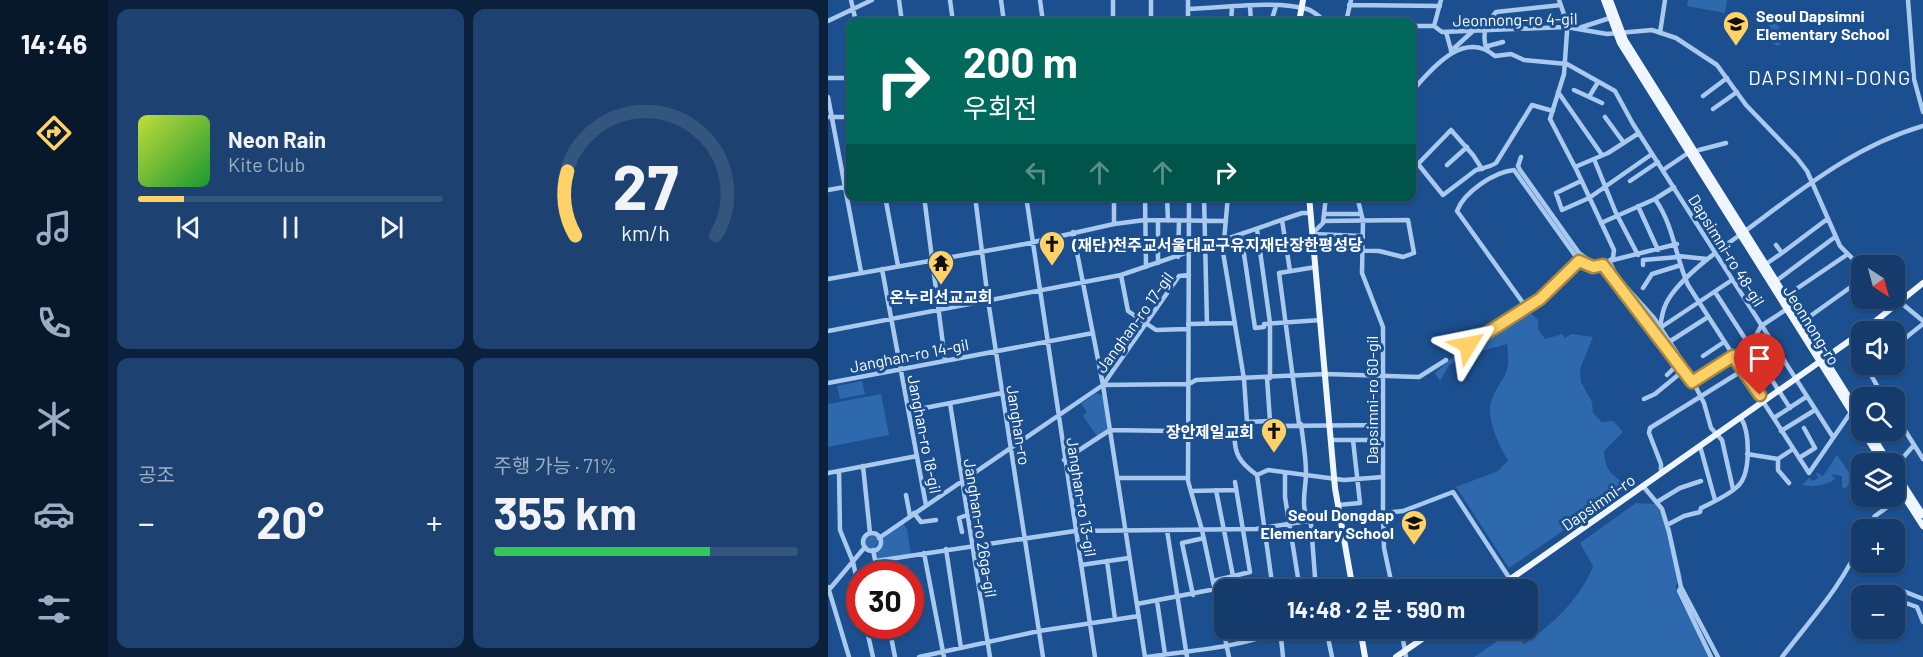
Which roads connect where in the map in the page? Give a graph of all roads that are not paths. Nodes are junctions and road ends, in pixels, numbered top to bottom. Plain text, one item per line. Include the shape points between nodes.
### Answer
1 (850, 0) edge
2 (872, 0) edge
3 (899, 0) edge
4 (950, 0) edge
5 (1001, 0) edge
6 (1040, 0) edge
7 (1113, 0) edge
8 (1151, 0) edge
9 (1188, 0) edge
10 (1303, 0) edge
11 (1604, 0) edge
12 (1610, 0) edge
13 (1665, 0) edge
14 (1908, 0) edge
15 (1402, 2) edge
16 (1560, 2) edge
17 (1350, 3) edge
18 (1441, 3) edge
19 (1276, 6) junction
20 (1250, 7) junction
21 (1232, 8) junction
22 (1302, 8) junction
23 (855, 9) junction
24 (1188, 9) junction
25 (856, 18) edge
26 (901, 18) edge
27 (952, 18) edge
28 (1003, 18) edge
29 (1042, 18) edge
30 (1113, 18) edge
31 (1151, 18) edge
32 (1188, 18) edge
33 (1231, 18) edge
34 (1251, 18) edge
35 (1272, 18) edge
36 (1300, 18) edge
37 (1321, 18) edge
38 (1347, 18) edge
39 (1610, 18) junction
40 (828, 21) edge
41 (1416, 26) edge
42 (1434, 26) junction
43 (1566, 27) junction
44 (1577, 28) junction
45 (1484, 30) junction
46 (1473, 31) junction
47 (1446, 32) junction
48 (1619, 32) junction
49 (1660, 33) junction
50 (1503, 42) dead end
51 (1487, 50) junction
52 (1451, 51) junction
53 (1564, 65) junction
54 (828, 78) edge
55 (846, 78) edge
56 (1727, 78) junction
57 (1598, 82) junction
58 (1416, 87) edge
59 (1574, 90) dead end
60 (1558, 92) junction
61 (1737, 92) junction
62 (1703, 96) dead end
63 (828, 97) edge
64 (1589, 97) junction
65 (1602, 103) dead end
66 (1713, 109) dead end
67 (1553, 111) junction
68 (1923, 112) edge
69 (830, 117) edge
70 (846, 117) edge
71 (1605, 117) dead end
72 (1923, 126) edge
73 (1639, 133) junction
74 (1624, 143) junction
75 (1726, 143) dead end
76 (1467, 147) junction
77 (1693, 151) junction
78 (1652, 154) junction
79 (1602, 155) junction
80 (1521, 157) dead end
81 (1594, 159) junction
82 (1658, 162) junction
83 (1447, 165) dead end
84 (1575, 167) junction
85 (1482, 169) junction
86 (1663, 170) junction
87 (846, 179) edge
88 (1581, 181) junction
89 (1630, 181) dead end
90 (1810, 181) junction
91 (1605, 185) junction
92 (846, 187) edge
93 (1674, 187) junction
94 (828, 190) edge
95 (1589, 198) junction
96 (1655, 199) junction
97 (850, 201) edge
98 (886, 201) edge
99 (925, 201) edge
100 (976, 201) edge
101 (1027, 201) edge
102 (1114, 201) edge
103 (1145, 201) edge
104 (1167, 201) edge
105 (1189, 201) edge
106 (1204, 201) edge
107 (1228, 201) edge
108 (1309, 201) edge
109 (1325, 201) edge
110 (1357, 201) edge
111 (1638, 206) junction
112 (1310, 213) junction
113 (1324, 214) junction
114 (1361, 214) junction
115 (1619, 215) junction
116 (1145, 220) junction
117 (1203, 220) junction
118 (1282, 220) junction
119 (1826, 220) junction
120 (1158, 221) junction
121 (1168, 221) junction
122 (1179, 221) junction
123 (1189, 221) junction
124 (1226, 221) junction
125 (1323, 221) junction
126 (1363, 221) junction
127 (1601, 223) junction
128 (1114, 224) junction
129 (1257, 229) junction
130 (1073, 232) junction
131 (1741, 233) junction
132 (1241, 234) junction
133 (1312, 234) junction
134 (1363, 236) junction
135 (1835, 237) junction
136 (1031, 240) junction
137 (1224, 241) junction
138 (1677, 244) junction
139 (1776, 245) dead end
140 (1205, 248) junction
141 (1314, 249) junction
142 (1362, 250) junction
143 (1658, 250) junction
144 (982, 252) junction
145 (1714, 252) junction
146 (1782, 253) junction
147 (1189, 254) junction
148 (1848, 254) junction
149 (1638, 255) junction
150 (1178, 257) junction
151 (1678, 257) junction
152 (1851, 257) edge
153 (1707, 259) junction
154 (932, 260) junction
155 (1579, 261) junction
156 (1609, 261) junction
157 (1158, 263) junction
158 (1766, 264) junction
159 (1643, 265) dead end
160 (1681, 265) junction
161 (898, 266) junction
162 (1600, 266) junction
163 (1146, 267) junction
164 (1316, 267) junction
165 (882, 269) junction
166 (1290, 271) junction
167 (861, 272) junction
168 (1121, 275) junction
169 (1189, 275) junction
170 (828, 279) edge
171 (1732, 280) junction
172 (1686, 281) junction
173 (1776, 281) junction
174 (1083, 283) junction
175 (1923, 284) edge
176 (1851, 287) edge
177 (1642, 288) dead end
178 (1038, 292) junction
179 (1715, 292) junction
180 (1786, 296) junction
181 (1905, 298) edge
182 (988, 300) junction
183 (1699, 302) junction
184 (1905, 305) edge
185 (1527, 307) junction
186 (1787, 309) junction
187 (1891, 309) edge
188 (938, 310) junction
189 (1708, 317) junction
190 (891, 319) junction
191 (1321, 320) junction
192 (1876, 321) edge
193 (1802, 322) junction
194 (1235, 323) junction
195 (1270, 323) junction
196 (1286, 323) junction
197 (1923, 323) edge
198 (1146, 324) junction
199 (1207, 324) junction
200 (1761, 326) junction
201 (1188, 327) junction
202 (1660, 328) junction
203 (828, 331) edge
204 (1093, 333) junction
205 (1905, 338) edge
206 (1046, 340) junction
207 (1851, 340) edge
208 (1669, 342) junction
209 (1724, 342) junction
210 (1468, 345) dead end
211 (1750, 346) junction
212 (995, 350) junction
213 (1703, 356) dead end
214 (1733, 356) junction
215 (945, 360) junction
216 (1446, 360) dead end
217 (1822, 361) junction
218 (1677, 365) junction
219 (1741, 367) junction
220 (901, 368) junction
221 (1683, 371) junction
222 (1326, 374) junction
223 (1383, 375) junction
224 (1667, 375) dead end
225 (1291, 376) junction
226 (1269, 378) junction
227 (1244, 379) junction
228 (1796, 380) junction
229 (1692, 382) junction
230 (828, 383) edge
231 (1189, 384) junction
232 (1103, 385) junction
233 (1779, 392) junction
234 (1002, 393) junction
235 (1806, 397) junction
236 (1702, 398) junction
237 (1644, 399) dead end
238 (1763, 403) junction
239 (950, 404) junction
240 (1851, 407) edge
241 (1790, 408) junction
242 (1815, 410) junction
243 (909, 411) junction
244 (1851, 413) edge
245 (1057, 415) junction
246 (1741, 418) junction
247 (1774, 418) junction
248 (1270, 421) junction
249 (1247, 422) junction
250 (1300, 424) junction
251 (1330, 425) junction
252 (1383, 425) junction
253 (1804, 428) dead end
254 (1110, 430) junction
255 (1189, 430) junction
256 (1781, 431) junction
257 (1905, 431) edge
258 (1235, 432) junction
259 (1717, 435) junction
260 (1833, 437) junction
261 (1353, 440) junction
262 (1383, 440) junction
263 (1331, 441) junction
264 (1914, 445) junction
265 (1700, 446) junction
266 (1010, 447) junction
267 (1793, 449) junction
268 (1747, 454) junction
269 (917, 456) junction
270 (1905, 456) edge
271 (1799, 458) junction
272 (1778, 459) junction
273 (1923, 459) edge
274 (1064, 460) junction
275 (863, 466) junction
276 (838, 471) junction
277 (828, 473) edge
278 (1285, 473) junction
279 (1661, 473) junction
280 (1257, 475) junction
281 (1306, 476) junction
282 (1383, 477) junction
283 (1117, 478) junction
284 (1188, 478) junction
285 (1334, 478) junction
286 (1357, 479) junction
287 (962, 480) junction
288 (1701, 481) dead end
289 (1235, 482) dead end
290 (1789, 483) dead end
291 (1643, 486) junction
292 (1733, 489) junction
293 (1216, 490) junction
294 (1236, 490) junction
295 (1191, 491) junction
296 (1906, 494) junction
297 (906, 495) dead end
298 (1715, 500) junction
299 (1657, 502) junction
300 (926, 505) junction
301 (1338, 505) junction
302 (1383, 514) junction
303 (912, 515) junction
304 (967, 515) junction
305 (1923, 515) edge
306 (1340, 517) junction
307 (1873, 519) edge
308 (936, 520) dead end
309 (1308, 521) junction
310 (1290, 524) junction
311 (1667, 525) junction
312 (1923, 526) edge
313 (1264, 528) junction
314 (1125, 529) junction
315 (1241, 529) junction
316 (1167, 530) junction
317 (1202, 530) junction
318 (1223, 530) junction
319 (1075, 531) junction
320 (962, 532) dead end
321 (870, 533) junction
322 (879, 538) junction
323 (1025, 538) junction
324 (1204, 538) junction
325 (972, 545) junction
326 (865, 547) junction
327 (946, 549) junction
328 (873, 550) junction
329 (924, 553) junction
330 (1129, 558) junction
331 (853, 561) edge
332 (854, 561) edge
333 (876, 561) joint
334 (1107, 561) junction
335 (1851, 564) edge
336 (1081, 565) junction
337 (846, 570) edge
338 (1233, 576) junction
339 (1272, 579) edge
340 (1298, 579) edge
341 (1315, 579) edge
342 (1351, 579) edge
343 (1391, 579) edge
344 (1510, 579) joint
345 (1213, 581) junction
346 (1214, 586) edge
347 (1681, 587) junction
348 (828, 589) edge
349 (1214, 590) edge
350 (1905, 591) edge
351 (1193, 595) junction
352 (1178, 597) junction
353 (1923, 599) edge
354 (1157, 600) junction
355 (1905, 603) edge
356 (1137, 604) junction
357 (1138, 616) junction
358 (1115, 619) junction
359 (1923, 620) edge
360 (1090, 623) junction
361 (1039, 632) junction
362 (870, 639) edge
363 (892, 639) edge
364 (1225, 639) edge
365 (1254, 639) edge
366 (1281, 639) edge
367 (1328, 639) edge
368 (1361, 639) edge
369 (1403, 639) edge
370 (1424, 639) edge
371 (987, 642) junction
372 (1226, 645) junction
373 (961, 648) junction
374 (943, 654) edge
375 (1165, 654) junction
376 (1187, 654) edge
377 (1406, 654) edge
378 (849, 657) edge
379 (873, 657) edge
380 (895, 657) edge
381 (920, 657) edge
382 (990, 657) edge
383 (1043, 657) edge
384 (1095, 657) edge
385 (1146, 657) edge
386 (1229, 657) edge
387 (1282, 657) edge
388 (1332, 657) edge
389 (1365, 657) edge
390 (1396, 657) edge
391 (1711, 657) edge
392 (1718, 657) edge
393 (1782, 657) edge

1 - 23 street
2 - 23 street
3 - 26 street
4 - 27 street
5 - 28 street
6 - 29 street
7 - 30 street
8 - 31 street
9 - 24 street
10 - 22 main road
11 - 39 main road, Jeonnong-ro
12 - 48 main road, Jeonnong-ro
13 - 49 street
14 - 68 street via 1914,79
15 - 17 street
15 - 18 street
16 - 43 street
16 - 45 street via 1496,12
17 - 38 street
18 - 42 street
19 - 20 street
19 - 22 street
19 - 35 street
20 - 21 street
20 - 34 street
21 - 24 street
21 - 33 street
22 - 36 main road
22 - 37 street
23 - 25 street
23 - 40 street
24 - 32 street
39 - 44 street
39 - 48 main road, Jeonnong-ro
41 - 42 street, Jeonnong-ro 4-gil
42 - 47 street, Jeonnong-ro 4-gil
43 - 44 street, Jeonnong-ro 4-gil
43 - 45 street, Jeonnong-ro 4-gil
43 - 53 street
44 - 48 street, Jeonnong-ro 4-gil
45 - 46 street, Jeonnong-ro 4-gil
45 - 51 street
46 - 47 street, Jeonnong-ro 4-gil
46 - 52 street
47 - 52 street
48 - 49 street, Jeonnong-ro 4-gil via 1642,29
48 - 77 main road, Jeonnong-ro
49 - 56 street, Jeonnong-ro 4-gil via 1676,38 1717,65
50 - 51 street via 1488,46
51 - 52 street
51 - 53 street, Dapsimni-ro 48-gil via 1495,56 1511,54 1524,60
52 - 58 street
53 - 57 street, Dapsimni-ro 48-gil
53 - 60 street
54 - 55 street
56 - 61 street, Jeonnong-ro 4-gil
56 - 62 street
57 - 64 street
57 - 73 street, Dapsimni-ro 48-gil via 1615,91
59 - 64 street
60 - 67 street
60 - 79 street
61 - 66 street
61 - 90 street, Jeonnong-ro 4-gil via 1797,158
63 - 69 street
64 - 65 street
67 - 84 street via 1550,119
67 - 85 street via 1532,105 1496,163
69 - 70 street
69 - 87 street
71 - 74 street
72 - 90 street via 1900,132 1851,155
73 - 74 street
73 - 78 street, Dapsimni-ro 48-gil
74 - 79 street
75 - 77 street
76 - 83 street
76 - 85 street
76 - 85 street via 1451,130 1418,164 1443,195
77 - 86 street
77 - 131 main road, Jeonnong-ro
78 - 82 street, Dapsimni-ro 48-gil
78 - 91 street
79 - 81 street
80 - 162 street via 1520,170 1579,253
81 - 84 street
81 - 91 street
82 - 86 street, Dapsimni-ro 48-gil
82 - 89 street
84 - 88 street
86 - 93 street, Dapsimni-ro 48-gil
88 - 95 street
88 - 95 street via 1556,193 1562,210
90 - 119 street, Jeonnong-ro 4-gil
90 - 131 street
91 - 95 street
91 - 115 street
92 - 94 street
93 - 96 street
93 - 145 street, Dapsimni-ro 48-gil
95 - 127 street
96 - 111 street
96 - 138 street
97 - 167 street
98 - 161 street
99 - 154 street
100 - 144 street, Janghan-ro
101 - 136 street, Janghan-ro 13-gil
102 - 128 street
103 - 116 street
104 - 121 street
105 - 123 street
106 - 117 street
107 - 124 street
108 - 112 main road
109 - 113 street
110 - 114 street, Dapsimni-ro 60-gil
111 - 115 street
111 - 143 street
112 - 118 street
112 - 133 main road
113 - 114 street
113 - 125 street
114 - 126 street, Dapsimni-ro 60-gil
115 - 127 street
115 - 149 street
116 - 120 street
116 - 128 street
116 - 163 street
117 - 123 street
117 - 124 street
117 - 140 street
118 - 129 street
118 - 166 street
119 - 135 street, Jeonnong-ro 4-gil
119 - 146 street
120 - 121 street
120 - 157 street
121 - 122 street
122 - 123 street
122 - 150 street
123 - 147 street
124 - 137 street
125 - 126 street
125 - 133 street
126 - 134 street, Dapsimni-ro 60-gil
126 - 142 street via 1408,220 1414,254 1403,257
127 - 156 street via 1614,250
128 - 130 street
129 - 132 street
129 - 195 street
130 - 136 street
130 - 174 street
131 - 145 street
131 - 158 main road, Jeonnong-ro
131 - 186 main road, Jeonnong-ro
132 - 137 street
132 - 195 street via 1255,328
133 - 134 street
133 - 141 main road
134 - 142 street, Dapsimni-ro 60-gil
135 - 148 street, Jeonnong-ro 4-gil
135 - 173 street, Jeonnong-ro
136 - 144 street
136 - 178 street, Janghan-ro 13-gil
137 - 140 street
137 - 194 street
138 - 143 street
138 - 151 street
139 - 146 street
140 - 147 street
140 - 199 street
141 - 142 street
141 - 164 main road
142 - 223 street, Dapsimni-ro 60-gil via 1362,273 1383,327
143 - 149 street
144 - 154 street
144 - 182 street, Janghan-ro
145 - 153 street
145 - 171 street, Dapsimni-ro 48-gil
146 - 158 street
147 - 150 street
147 - 169 street
148 - 152 street, Jeonnong-ro 4-gil
148 - 180 street, Jeonnong-ro
149 - 156 street
150 - 157 street
151 - 153 street
151 - 159 street via 1643,260
151 - 160 street
153 - 172 street
154 - 161 street
154 - 188 street
155 - 162 street
155 - 185 street
155 - 185 street via 1514,170 1503,171 1460,202 1457,211 1521,304
156 - 162 street
156 - 202 street via 1617,277
157 - 163 street
158 - 173 main road, Jeonnong-ro
160 - 172 street
160 - 177 street via 1652,274
161 - 165 street
162 - 218 street via 1642,314
163 - 168 street
164 - 166 street
164 - 191 main road
165 - 167 street
165 - 190 street, Janghan-ro 18-gil
166 - 196 street via 1279,273
167 - 170 street
168 - 174 street
168 - 198 street via 1128,311
169 - 198 street, Janghan-ro 17-gil via 1179,276
169 - 201 street
171 - 179 street
171 - 200 street, Dapsimni-ro 48-gil
172 - 183 street
172 - 202 street via 1665,304
173 - 180 main road, Jeonnong-ro
174 - 178 street
174 - 204 street
175 - 181 main road, Dapsimni-ro
176 - 193 street, Jeonnong-ro
178 - 182 street
178 - 206 street, Janghan-ro 13-gil
179 - 183 street
179 - 211 street
180 - 193 main road, Jeonnong-ro
182 - 188 street
182 - 212 street, Janghan-ro
183 - 189 street
183 - 202 street
184 - 197 street
185 - 210 street
186 - 200 street
186 - 217 main road, Jeonnong-ro
187 - 192 main road, Dapsimni-ro
188 - 190 street
188 - 215 street
189 - 208 street
189 - 209 street
190 - 203 street
190 - 220 street, Janghan-ro 18-gil
191 - 196 street
191 - 222 main road
193 - 217 main road, Jeonnong-ro
194 - 199 street
194 - 227 street
195 - 196 street
195 - 226 street
196 - 225 street
197 - 205 street
198 - 201 street via 1156,330
198 - 232 street, Janghan-ro 17-gil
199 - 201 street
200 - 211 street
200 - 228 street, Dapsimni-ro 48-gil
201 - 231 street
202 - 208 street
204 - 206 street
204 - 232 street
206 - 212 street
206 - 245 street, Janghan-ro 13-gil
207 - 217 main road, Dapsimni-ro
208 - 221 street
209 - 213 street
209 - 214 street
211 - 219 street
211 - 233 street
212 - 215 street, Janghan-ro 14-gil
212 - 234 street, Janghan-ro
214 - 219 street
214 - 229 street
215 - 220 street, Janghan-ro 14-gil
216 - 223 street via 1419,377
217 - 228 main road, Dapsimni-ro
217 - 240 main road, Jeonnong-ro
218 - 221 street
218 - 224 street
219 - 236 street via 1740,372
219 - 238 street
220 - 230 street, Janghan-ro 14-gil
220 - 243 street, Janghan-ro 18-gil
221 - 229 street
221 - 237 street
222 - 223 street
222 - 225 street
222 - 251 main road
223 - 252 street, Dapsimni-ro 60-gil
225 - 226 street
225 - 250 street
226 - 227 street
226 - 248 street
227 - 231 street via 1196,380
227 - 249 street
228 - 233 main road, Dapsimni-ro
228 - 235 street
229 - 236 street
231 - 232 street
231 - 255 street
232 - 245 street, Janghan-ro 17-gil
232 - 254 street
233 - 238 main road, Dapsimni-ro
233 - 241 street
234 - 239 street
234 - 266 street, Janghan-ro
235 - 241 street
235 - 242 street
236 - 259 street
236 - 279 street via 1650,428
238 - 246 main road, Dapsimni-ro
238 - 247 street
239 - 243 street
239 - 287 street, Janghan-ro 26ga-gil
241 - 247 street
242 - 256 street
242 - 260 street
243 - 269 street, Janghan-ro 18-gil
244 - 260 street
245 - 266 street, Janghan-ro 17-gil
245 - 274 street, Janghan-ro 13-gil
246 - 259 main road, Dapsimni-ro
246 - 268 street via 1749,441
247 - 256 street
248 - 249 street
248 - 250 street via 1275,426
249 - 258 street
250 - 251 street
250 - 281 street
251 - 252 street
251 - 263 main road
252 - 262 street, Dapsimni-ro 60-gil
253 - 271 street via 1815,447
254 - 255 street
254 - 274 street
254 - 283 street
255 - 258 street
255 - 284 street
256 - 267 street
257 - 264 street
258 - 280 street via 1237,457
259 - 265 main road, Dapsimni-ro
259 - 292 street via 1722,440
260 - 271 street via 1809,473
261 - 262 street
261 - 263 street
261 - 286 street
262 - 282 street, Dapsimni-ro 60-gil
263 - 285 main road
264 - 270 street
264 - 273 street
265 - 279 main road, Dapsimni-ro
265 - 298 street
266 - 287 street, Janghan-ro 18-gil
266 - 323 street, Janghan-ro
267 - 271 street
267 - 272 street
268 - 272 street
268 - 292 street via 1743,479
269 - 275 street
269 - 300 street, Janghan-ro 18-gil
272 - 290 street via 1778,470
274 - 319 street, Janghan-ro 13-gil
275 - 276 street
275 - 321 street
276 - 277 street
276 - 331 street via 840,530
278 - 280 street via 1268,470
278 - 281 street
278 - 310 street
279 - 291 main road, Dapsimni-ro
280 - 313 street
281 - 285 street
281 - 309 street via 1304,509
282 - 286 street
282 - 302 street, Dapsimni-ro 60-gil
283 - 284 street
283 - 314 street
284 - 295 street
285 - 286 street
285 - 301 main road
286 - 301 street via 1360,503
287 - 300 street, Janghan-ro 18-gil
287 - 304 street, Janghan-ro 26ga-gil
288 - 299 street
289 - 294 street
291 - 299 street
291 - 344 main road, Dapsimni-ro
292 - 298 street
293 - 294 street
293 - 295 street
293 - 318 street
294 - 315 street
295 - 317 street
296 - 305 main road
296 - 307 street
296 - 312 main road
297 - 303 street
298 - 311 street via 1701,508 1700,513
299 - 311 street
300 - 303 street, Janghan-ro 18-gil
301 - 306 main road
302 - 306 street
302 - 343 street, Dapsimni-ro 60-gil
302 - 344 street via 1403,511 1453,492
303 - 308 street via 921,522
303 - 322 street, Janghan-ro 18-gil
304 - 320 street via 959,518
304 - 325 street, Janghan-ro 26ga-gil
306 - 309 street
306 - 342 main road
309 - 310 street
309 - 341 street
310 - 313 street
310 - 340 street
311 - 347 street
313 - 315 street
313 - 339 street
314 - 316 street
314 - 319 street
314 - 330 street
315 - 318 street
315 - 338 street via 1250,572
316 - 317 street
316 - 352 street
317 - 318 street
317 - 324 street
318 - 338 street
319 - 323 street
319 - 336 street, Janghan-ro 13-gil
321 - 322 street
321 - 326 street via 864,539
322 - 328 street via 879,546
323 - 325 street
323 - 361 street, Janghan-ro
324 - 345 street
324 - 351 street via 1182,543
325 - 327 street
325 - 371 street, Janghan-ro 26ga-gil
326 - 328 street
326 - 332 street
327 - 329 street
327 - 373 street
328 - 333 street
329 - 333 street
329 - 374 street
330 - 334 street
330 - 356 street
334 - 336 street
334 - 358 street
335 - 393 street
336 - 360 street, Janghan-ro 13-gil
337 - 348 street
338 - 345 street
345 - 346 street
347 - 391 street via 1681,599
347 - 392 street
348 - 378 street
349 - 351 street
350 - 353 street
351 - 352 street
352 - 354 street
352 - 376 street
354 - 356 street
354 - 375 street
355 - 359 street via 1917,607
356 - 357 street
357 - 358 street
357 - 385 street
358 - 360 street
360 - 361 street
360 - 384 street, Janghan-ro 13-gil
361 - 371 street
361 - 383 street, Janghan-ro
362 - 379 street
363 - 380 street
364 - 372 street
365 - 372 street
366 - 387 street
367 - 388 street
368 - 389 main road
369 - 377 street
370 - 377 main road
371 - 373 street
371 - 382 street, Janghan-ro 26ga-gil
372 - 376 street
372 - 386 street
373 - 374 street
374 - 381 street
375 - 376 street
375 - 385 street
377 - 390 main road

